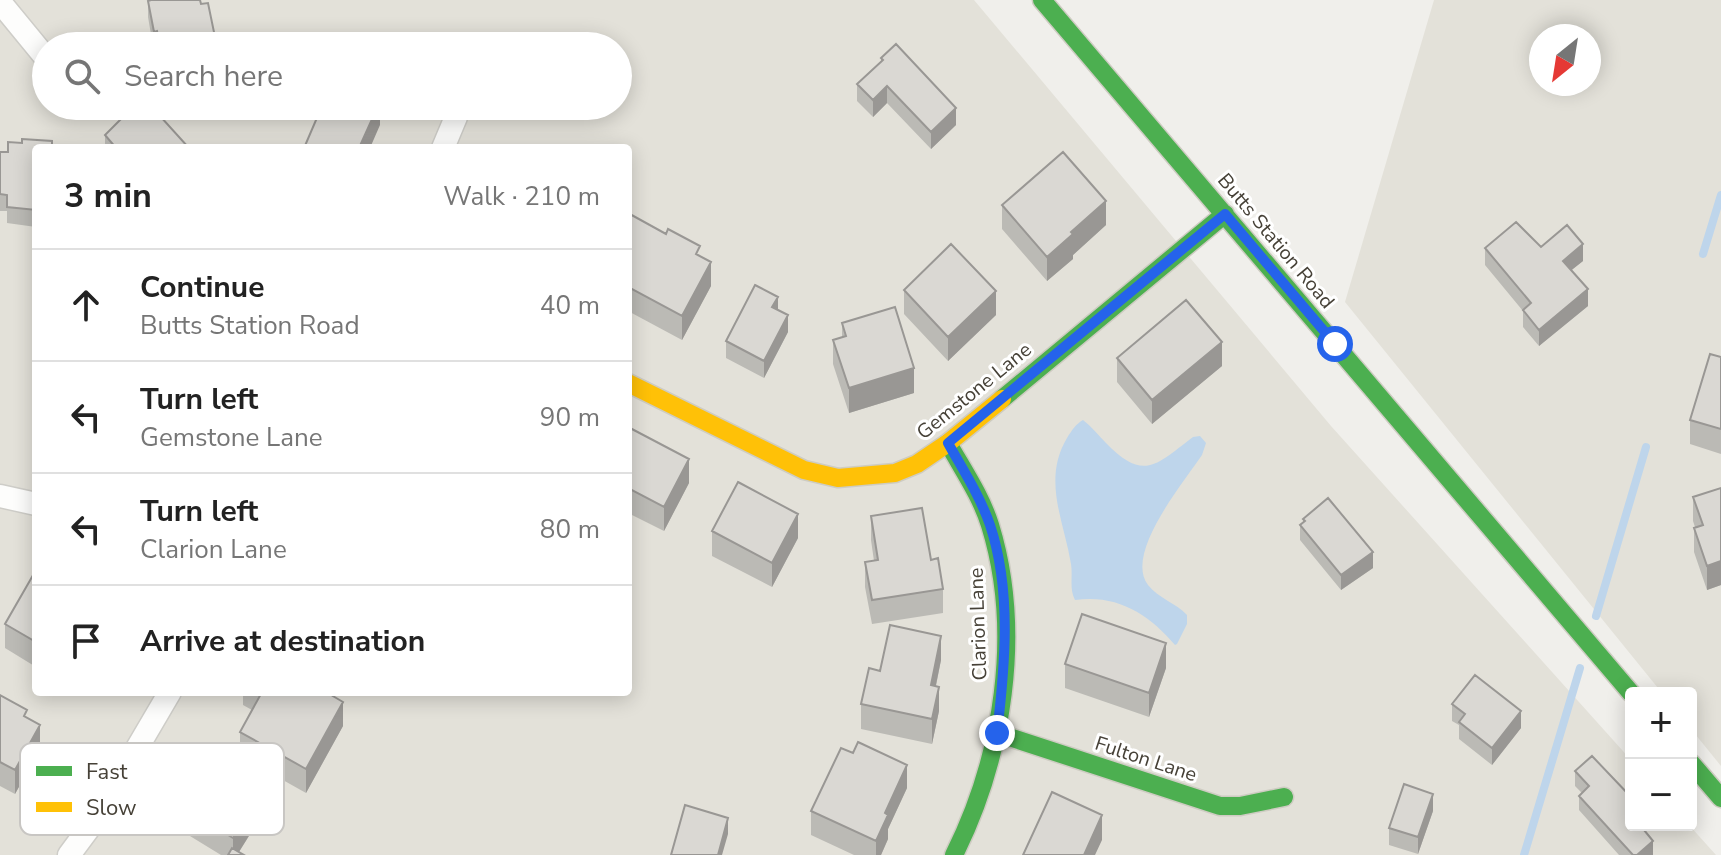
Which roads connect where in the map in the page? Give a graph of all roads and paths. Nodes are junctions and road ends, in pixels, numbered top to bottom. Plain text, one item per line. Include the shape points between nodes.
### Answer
1 (1042, 0) edge
2 (0, 2) edge
3 (32, 41) edge
4 (455, 120) edge
5 (445, 144) edge
6 (1225, 214) junction
7 (632, 385) edge
8 (948, 443) junction
9 (0, 496) edge
10 (32, 503) edge
11 (1626, 687) edge
12 (168, 696) edge
13 (997, 733) junction
14 (140, 743) edge
15 (1697, 770) edge
16 (1284, 797) dead end
17 (1721, 798) edge
18 (84, 835) edge
19 (69, 855) edge
20 (954, 855) edge

1 - 6 street, Butts Station Road
2 - 3 street
4 - 5 street
6 - 8 street, Gemstone Lane
6 - 11 street, Butts Station Road
7 - 8 street, Gemstone Lane via 804,470 838,478 895,473
8 - 13 street, Clarion Lane via 976,492 997,553 1004,655
9 - 10 street
12 - 14 street
13 - 16 street, Fulton Lane via 1220,806
13 - 20 street, Clarion Lane via 974,817
15 - 17 street
18 - 19 street

